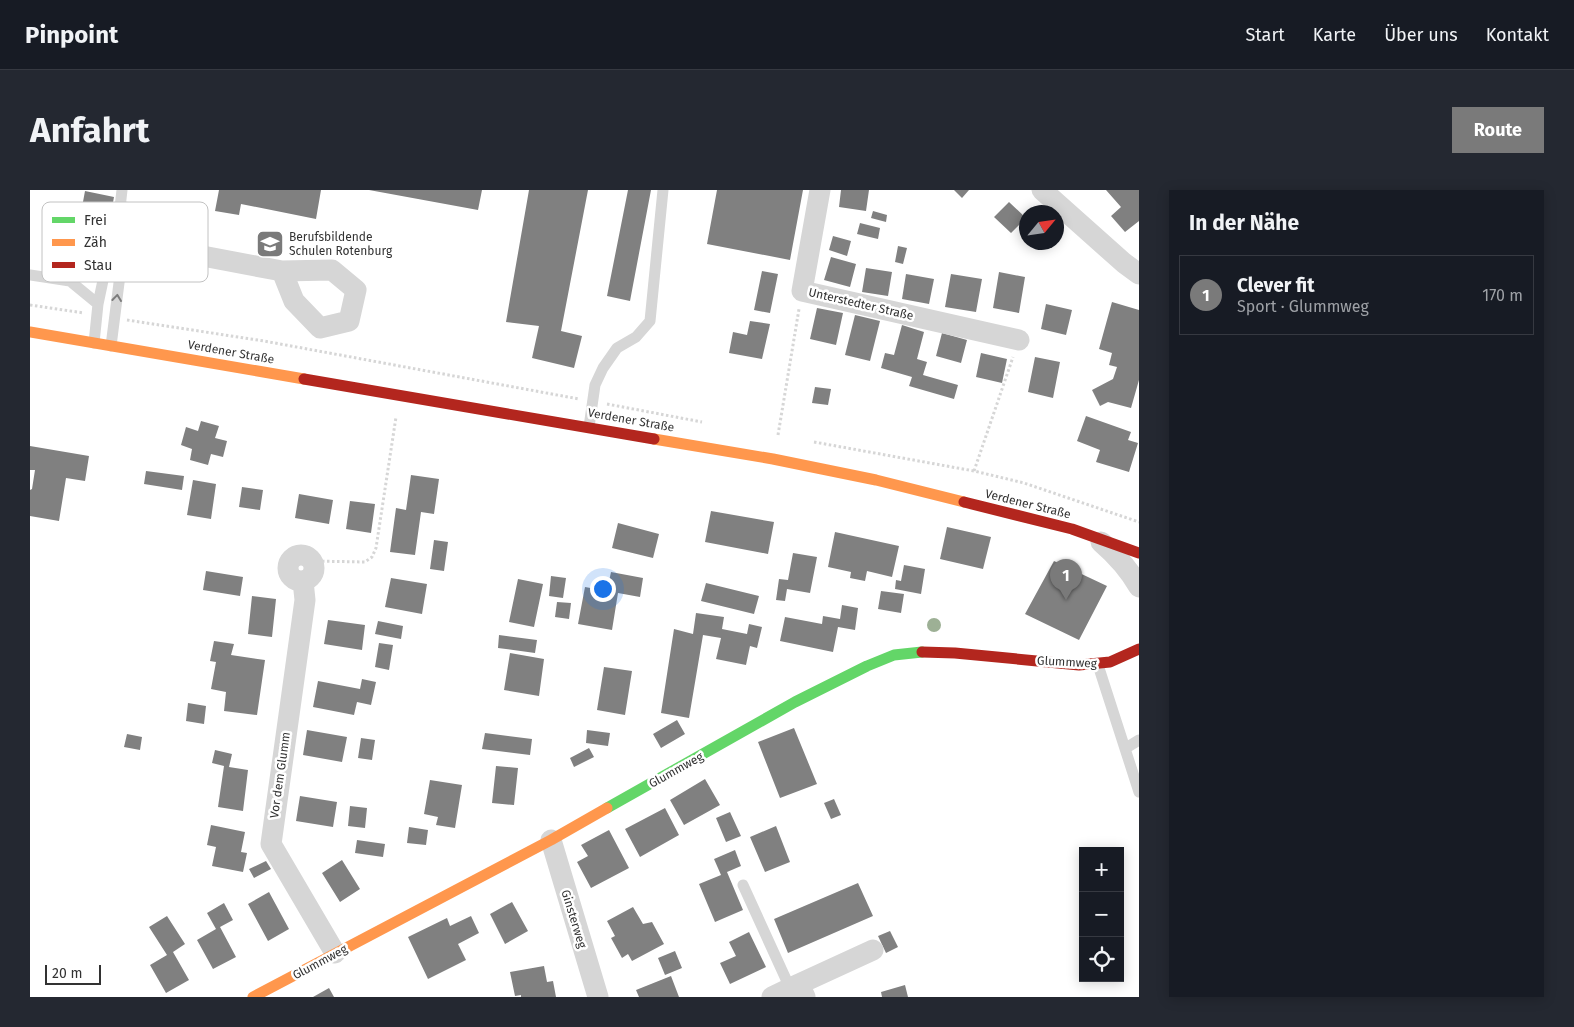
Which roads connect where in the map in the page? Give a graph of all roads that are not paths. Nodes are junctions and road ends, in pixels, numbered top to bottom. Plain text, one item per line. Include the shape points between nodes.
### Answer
1 (663, 190) edge
2 (820, 190) edge
3 (1042, 190) edge
4 (208, 257) edge
5 (282, 271) dead end
6 (1139, 274) edge
7 (71, 282) edge
8 (103, 282) edge
9 (119, 282) edge
10 (98, 304) junction
11 (30, 332) edge
12 (1019, 340) road end
13 (94, 343) junction
14 (111, 346) junction
15 (589, 427) junction
16 (1095, 536) junction
17 (1139, 552) edge
18 (312, 561) road end
19 (1139, 587) edge
20 (1134, 649) edge
21 (1098, 665) junction
22 (1139, 740) edge
23 (1126, 748) junction
24 (1139, 792) edge
25 (551, 840) junction
26 (744, 885) dead end
27 (873, 950) dead end
28 (336, 953) junction
29 (792, 991) edge
30 (253, 997) edge
31 (598, 997) edge

1 - 15 lane via 650,321 636,337 618,348 603,368 595,385
2 - 12 street, Unterstedter Straße via 802,291
3 - 6 street
4 - 5 street
7 - 10 lane
8 - 10 lane
14 -> 9 lane
10 - 13 lane
11 - 13 main road, Verdener Straße
13 - 14 main road, Verdener Straße
14 - 15 main road, Verdener Straße
15 - 16 main road, Verdener Straße via 876,480
16 - 17 main road, Verdener Straße
16 - 19 street via 1116,555
18 - 28 street, Vor dem Glumm via 298,555 288,564 291,576 303,581 305,600 271,844
20 - 21 main road, Glummweg via 1112,662
21 - 23 lane
21 - 25 main road, Glummweg via 1079,666 955,653 922,652 894,656 795,702
22 - 23 lane
23 - 24 lane
25 - 28 main road, Glummweg
25 - 31 street, Ginsterweg
26 - 29 lane
27 - 29 street
28 - 30 main road, Glummweg

